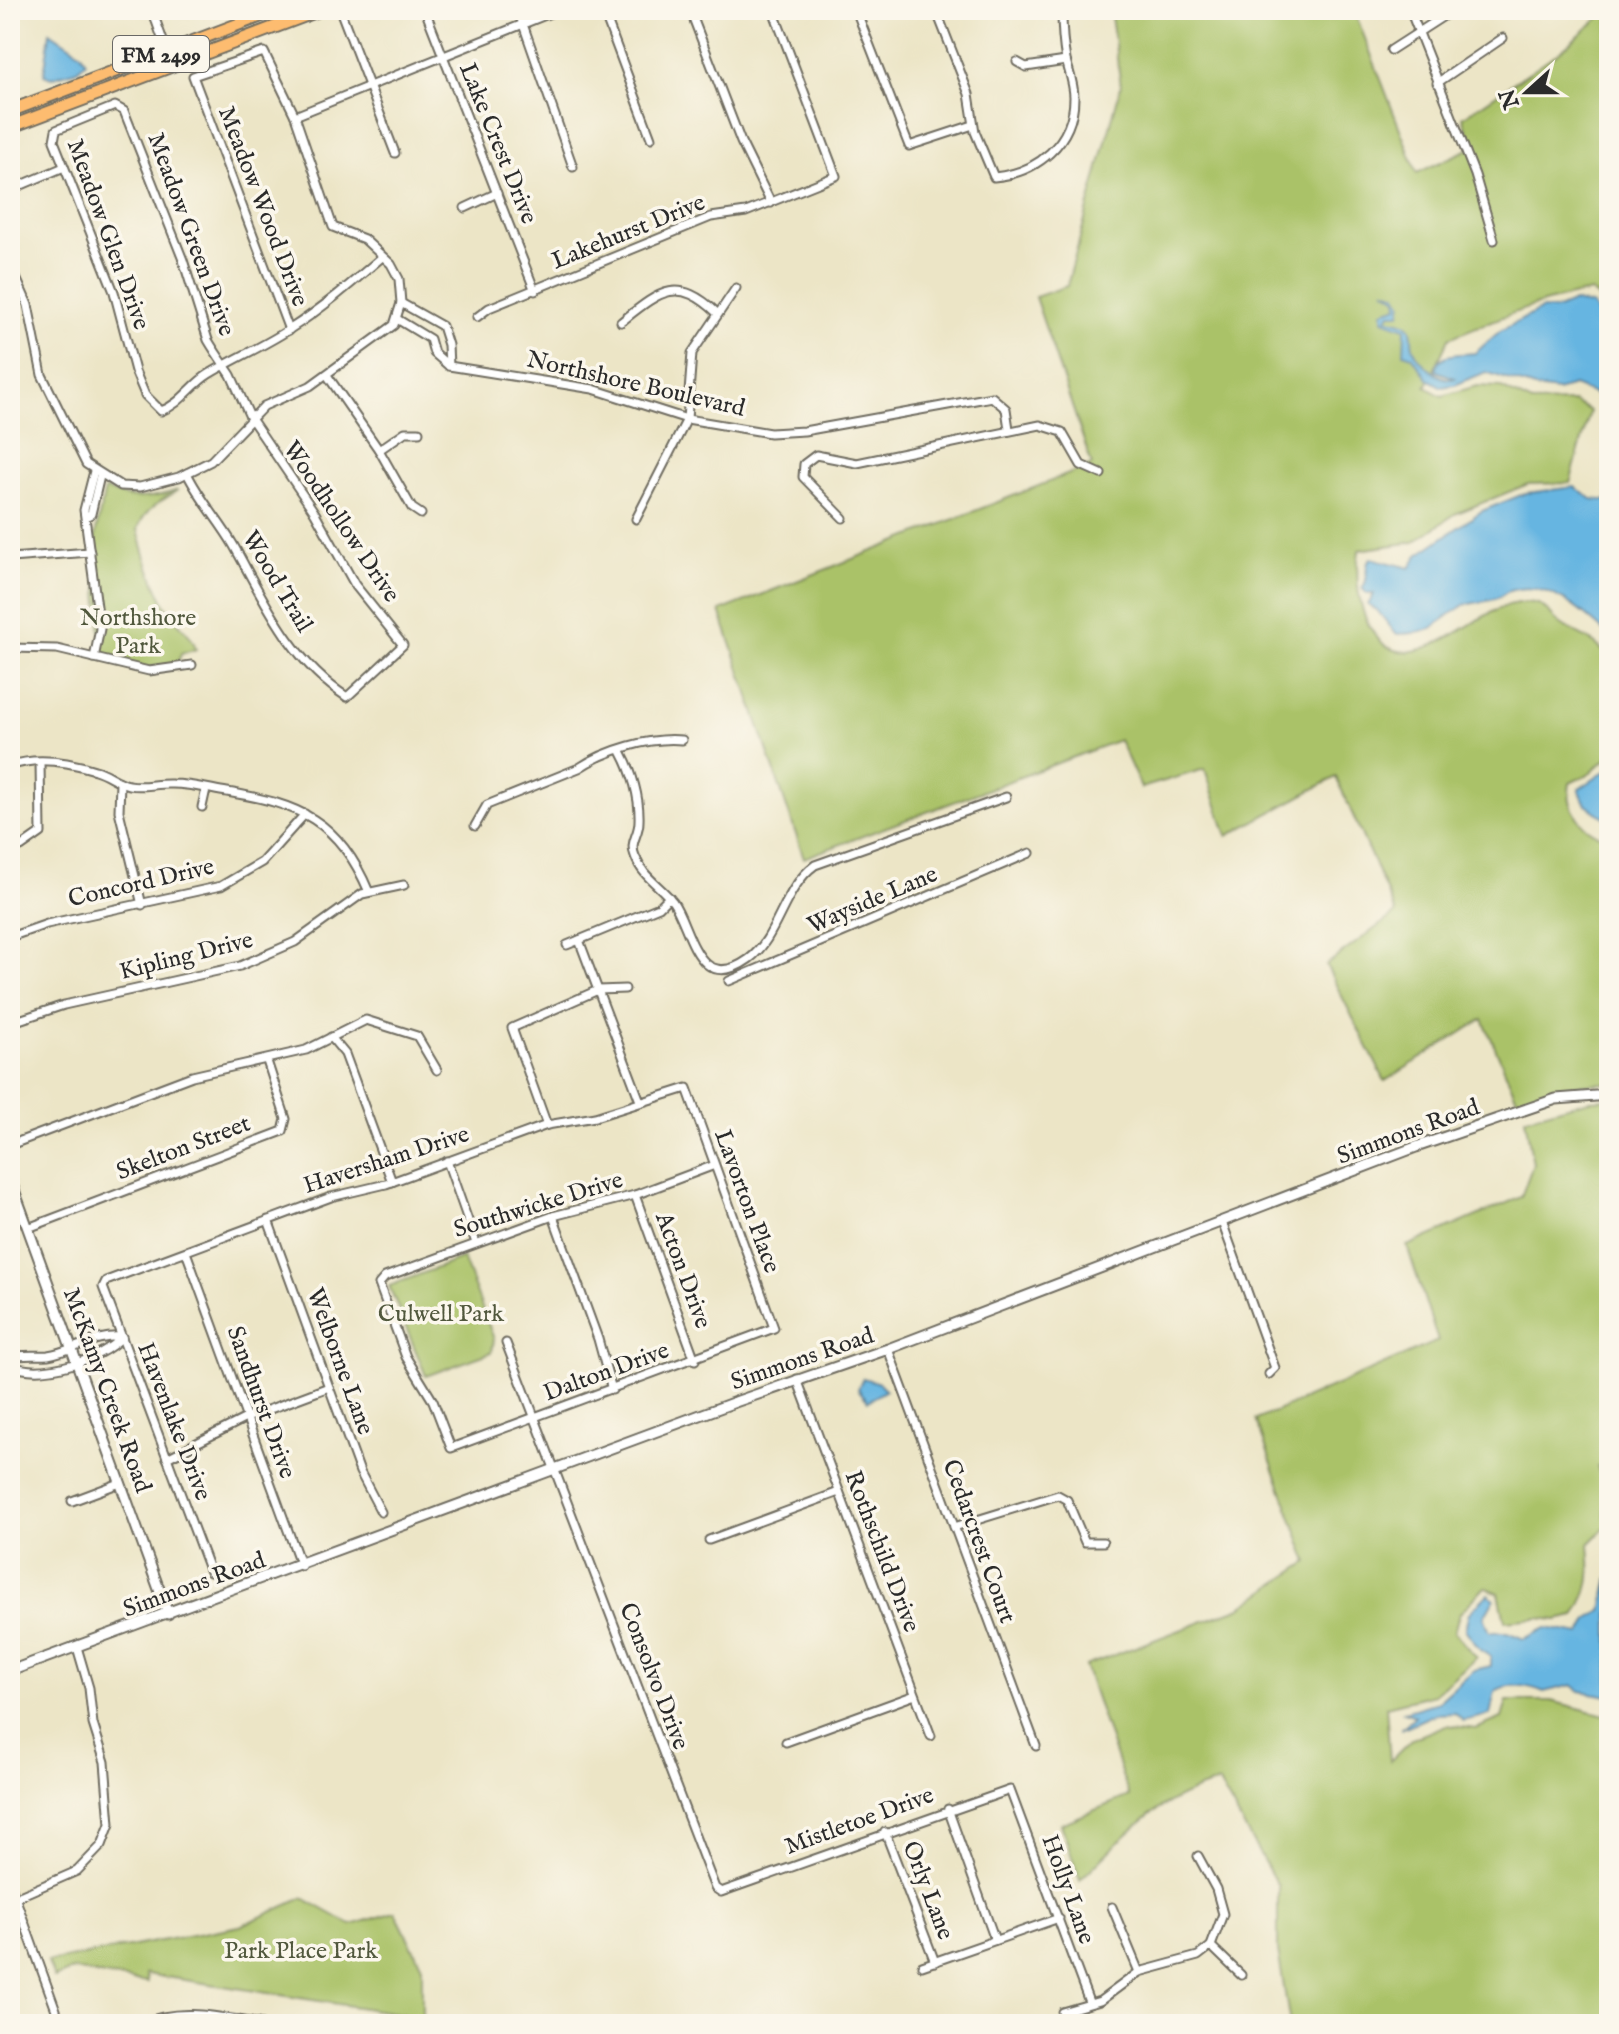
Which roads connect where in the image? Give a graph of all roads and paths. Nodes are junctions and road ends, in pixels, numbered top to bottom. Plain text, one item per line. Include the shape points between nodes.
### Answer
1 (152, 10) edge
2 (276, 10) edge
3 (320, 10) edge
4 (340, 10) edge
5 (425, 10) edge
6 (518, 10) edge
7 (558, 10) edge
8 (603, 10) edge
9 (690, 10) edge
10 (773, 10) edge
11 (856, 10) edge
12 (936, 10) edge
13 (1062, 10) edge
14 (1410, 10) edge
15 (1453, 10) edge
16 (523, 23) junction
17 (1418, 32) junction
18 (1503, 38) dead end
19 (1391, 50) dead end
20 (167, 52) junction
21 (443, 55) junction
22 (1066, 61) junction
23 (1017, 62) dead end
24 (172, 66) junction
25 (369, 83) junction
26 (1437, 83) junction
27 (120, 107) joint
28 (10, 111) edge
29 (295, 116) junction
30 (973, 125) junction
31 (10, 127) edge
32 (651, 138) dead end
33 (395, 153) dead end
34 (64, 167) junction
35 (573, 167) dead end
36 (10, 190) edge
37 (497, 193) junction
38 (771, 203) junction
39 (465, 208) dead end
40 (1494, 240) dead end
41 (382, 257) junction
42 (10, 264) edge
43 (736, 288) dead end
44 (535, 291) junction
45 (401, 303) junction
46 (717, 313) junction
47 (477, 317) dead end
48 (397, 319) junction
49 (436, 321) junction
50 (621, 322) dead end
51 (289, 330) junction
52 (423, 334) junction
53 (224, 366) junction
54 (449, 366) junction
55 (327, 375) junction
56 (250, 417) junction
57 (687, 419) junction
58 (1009, 429) junction
59 (419, 432) dead end
60 (379, 450) junction
61 (187, 473) junction
62 (97, 474) junction
63 (1101, 474) dead end
64 (421, 514) dead end
65 (843, 518) dead end
66 (636, 519) dead end
67 (90, 552) junction
68 (10, 558) edge
69 (10, 648) edge
70 (94, 658) junction
71 (192, 665) dead end
72 (347, 697) joint
73 (682, 740) dead end
74 (621, 751) junction
75 (40, 762) junction
76 (10, 766) edge
77 (120, 782) junction
78 (206, 789) junction
79 (1006, 797) dead end
80 (202, 807) dead end
81 (305, 814) junction
82 (475, 826) dead end
83 (21, 847) dead end
84 (1030, 853) dead end
85 (404, 885) dead end
86 (369, 892) junction
87 (669, 897) junction
88 (142, 905) junction
89 (10, 937) edge
90 (579, 940) junction
91 (567, 945) dead end
92 (729, 981) dead end
93 (625, 989) dead end
94 (598, 990) junction
95 (10, 1023) edge
96 (331, 1037) junction
97 (267, 1061) junction
98 (437, 1070) dead end
99 (687, 1088) joint
100 (1609, 1095) edge
101 (640, 1101) junction
102 (547, 1125) junction
103 (10, 1145) edge
104 (447, 1161) junction
105 (712, 1166) junction
106 (10, 1179) edge
107 (392, 1182) junction
108 (635, 1195) junction
109 (553, 1216) junction
110 (268, 1220) junction
111 (1222, 1222) junction
112 (28, 1228) junction
113 (476, 1243) junction
114 (186, 1252) junction
115 (102, 1284) joint
116 (774, 1328) joint
117 (122, 1337) junction
118 (506, 1343) dead end
119 (888, 1349) junction
120 (71, 1350) junction
121 (10, 1357) edge
122 (695, 1360) junction
123 (75, 1362) junction
124 (10, 1365) edge
125 (1269, 1374) dead end
126 (797, 1379) junction
127 (329, 1387) junction
128 (612, 1390) junction
129 (246, 1418) junction
130 (535, 1419) junction
131 (451, 1448) joint
132 (167, 1458) junction
133 (555, 1471) junction
134 (120, 1483) junction
135 (839, 1492) junction
136 (72, 1501) dead end
137 (381, 1512) dead end
138 (954, 1527) junction
139 (709, 1540) dead end
140 (1103, 1542) dead end
141 (301, 1566) junction
142 (210, 1572) dead end
143 (168, 1614) junction
144 (77, 1647) junction
145 (10, 1671) edge
146 (915, 1695) junction
147 (931, 1736) dead end
148 (786, 1742) dead end
149 (1036, 1746) dead end
150 (1010, 1790) joint
151 (948, 1809) junction
152 (885, 1832) junction
153 (1198, 1856) dead end
154 (10, 1883) edge
155 (721, 1892) joint
156 (15, 1898) junction
157 (1112, 1907) dead end
158 (1059, 1918) junction
159 (995, 1940) junction
160 (1211, 1946) junction
161 (935, 1962) junction
162 (922, 1966) dead end
163 (1139, 1972) junction
164 (1241, 1975) dead end
165 (1089, 2002) junction
166 (1062, 2012) dead end
167 (61, 2024) edge
168 (141, 2024) edge
169 (263, 2024) edge

1 - 20 street
2 - 20 main road, FM 2499
3 - 24 main road, FM 2499
4 - 25 street
5 - 21 street, Lake Crest Drive
6 - 16 street
7 - 16 street
8 - 32 street
9 - 38 street via 741,142
10 - 38 street, Lakehurst Drive via 836,176
11 - 30 street via 909,146
12 - 30 street via 969,94
13 - 22 street
14 - 17 street
15 - 17 street
16 - 21 street
16 - 35 street
17 - 19 street
17 - 26 street
18 - 26 street
20 - 24 street
20 - 28 main road, FM 2499
21 - 25 street
21 - 37 street, Lake Crest Drive
22 - 23 street via 1026,67
22 - 30 street via 1074,97 1057,149 1042,161 994,177
24 - 31 main road, FM 2499
25 - 29 street
25 - 33 street
26 - 40 street via 1475,175
27 - 34 street, Meadow Glen Drive via 56,130 54,141
27 - 53 street, Meadow Green Drive via 183,260 208,340
29 - 41 street via 333,227 364,239
29 - 51 street, Meadow Wood Drive via 264,52 193,76
34 - 36 street
34 - 53 street, Meadow Glen Drive via 114,292 145,395 161,411
37 - 39 street
37 - 44 street, Lake Crest Drive
38 - 44 street, Lakehurst Drive via 711,217
41 - 45 street via 399,279
41 - 51 street
42 - 62 street via 28,305 42,375 80,454
43 - 46 street
44 - 47 street, Lakehurst Drive
45 - 48 street
45 - 49 street
46 - 50 street via 692,292 664,291
46 - 57 street via 692,353
48 - 52 street
48 - 55 street
49 - 52 street
49 - 54 street via 448,345
51 - 53 street
52 - 54 street
53 - 56 street, Meadow Green Drive
54 - 57 street, Northshore Boulevard via 593,389
55 - 56 street
55 - 60 street
56 - 61 street via 211,461
56 - 72 street, Woodhollow Drive via 315,513 355,585 403,645
57 - 58 street, Northshore Boulevard via 795,432 992,397 1006,409
57 - 66 street
58 - 63 street via 1056,428 1081,465
58 - 65 street via 857,463 816,455 804,464 803,477
59 - 60 street via 405,432
60 - 64 street via 412,508
61 - 62 street via 140,487 121,486
61 - 72 street, Wood Trail via 276,622 321,679
62 - 67 street via 84,504
67 - 68 street
67 - 70 street via 100,629
69 - 70 street via 57,649
70 - 71 street via 149,671
73 - 74 street via 665,738
74 - 82 street via 487,805
74 - 87 street via 635,788 640,823 631,843 635,856 651,883
75 - 76 street
75 - 77 street via 96,770
75 - 83 street via 41,833
77 - 78 street
77 - 88 street via 119,811
78 - 80 street
78 - 81 street via 278,801
79 - 87 street via 815,865 796,884 752,957 729,968 716,968 694,952
81 - 86 street via 348,851
81 - 88 street, Concord Drive via 248,873 221,886
84 - 92 street, Wayside Lane
85 - 86 street, Kipling Drive
86 - 95 street, Kipling Drive via 295,942 240,966 64,1005
87 - 90 street via 659,907
88 - 89 street, Concord Drive
90 - 91 street
90 - 94 street
93 - 94 street
94 - 101 street
94 - 102 street via 512,1028
96 - 97 street
96 - 98 street via 366,1020 396,1028 423,1043
96 - 107 street via 345,1054
97 - 103 street via 192,1076
97 - 112 street, Skelton Street via 286,1119 283,1131
99 - 101 street, Haversham Drive
99 - 105 street, Lavorton Place
100 - 111 street, Simmons Road via 1556,1099
101 - 102 street, Haversham Drive via 595,1117
102 - 104 street, Haversham Drive
104 - 107 street, Haversham Drive
104 - 113 street
105 - 108 street, Southwicke Drive
105 - 116 street, Lavorton Place
106 - 112 street, McKamy Creek Road
107 - 110 street, Haversham Drive
108 - 109 street, Southwicke Drive
108 - 122 street, Acton Drive
109 - 113 street, Southwicke Drive
109 - 128 street
110 - 114 street, Haversham Drive
110 - 127 street, Welborne Lane
111 - 119 street, Simmons Road
111 - 125 street via 1275,1368
112 - 120 street, McKamy Creek Road
113 - 131 street, Southwicke Drive via 390,1275 379,1284 406,1357 428,1390
114 - 115 street, Haversham Drive
114 - 129 street, Sandhurst Drive
115 - 117 street, Havenlake Drive
116 - 122 street, Dalton Drive
117 - 120 street via 109,1336
117 - 123 street via 112,1347
117 - 132 street, Havenlake Drive
118 - 130 street, Consolvo Drive
119 - 126 street, Simmons Road
119 - 138 street, Cedarcrest Court
120 - 121 street
120 - 123 street, McKamy Creek Road
122 - 128 street, Dalton Drive
123 - 124 street via 51,1369
123 - 134 street, McKamy Creek Road
126 - 133 street, Simmons Road
126 - 135 street, Rothschild Drive
127 - 129 street
127 - 137 street, Welborne Lane via 360,1472
128 - 130 street, Dalton Drive
129 - 132 street
129 - 141 street, Sandhurst Drive
130 - 131 street, Dalton Drive
130 - 133 street, Consolvo Drive
132 - 142 street, Havenlake Drive
133 - 141 street, Simmons Road
133 - 155 street, Consolvo Drive via 711,1883
134 - 136 street
134 - 143 street, McKamy Creek Road
135 - 139 street
135 - 146 street, Rothschild Drive
138 - 140 street via 1058,1495 1067,1500 1085,1542
138 - 149 street, Cedarcrest Court
141 - 143 street, Simmons Road
143 - 144 street, Simmons Road
144 - 145 street, Simmons Road
144 - 156 street via 105,1762 110,1824 102,1845 77,1871
146 - 147 street, Rothschild Drive
146 - 148 street
150 - 151 street, Mistletoe Drive
150 - 158 street, Holly Lane
151 - 152 street, Mistletoe Drive
151 - 159 street
152 - 155 street, Mistletoe Drive
152 - 161 street, Orly Lane
153 - 160 street via 1223,1914
154 - 156 street
156 - 167 street
157 - 163 street
158 - 159 street
158 - 165 street, Holly Lane
159 - 161 street
160 - 163 street via 1198,1956
160 - 164 street
161 - 162 street
163 - 165 street via 1110,1995
165 - 166 street
168 - 169 street via 185,2014

